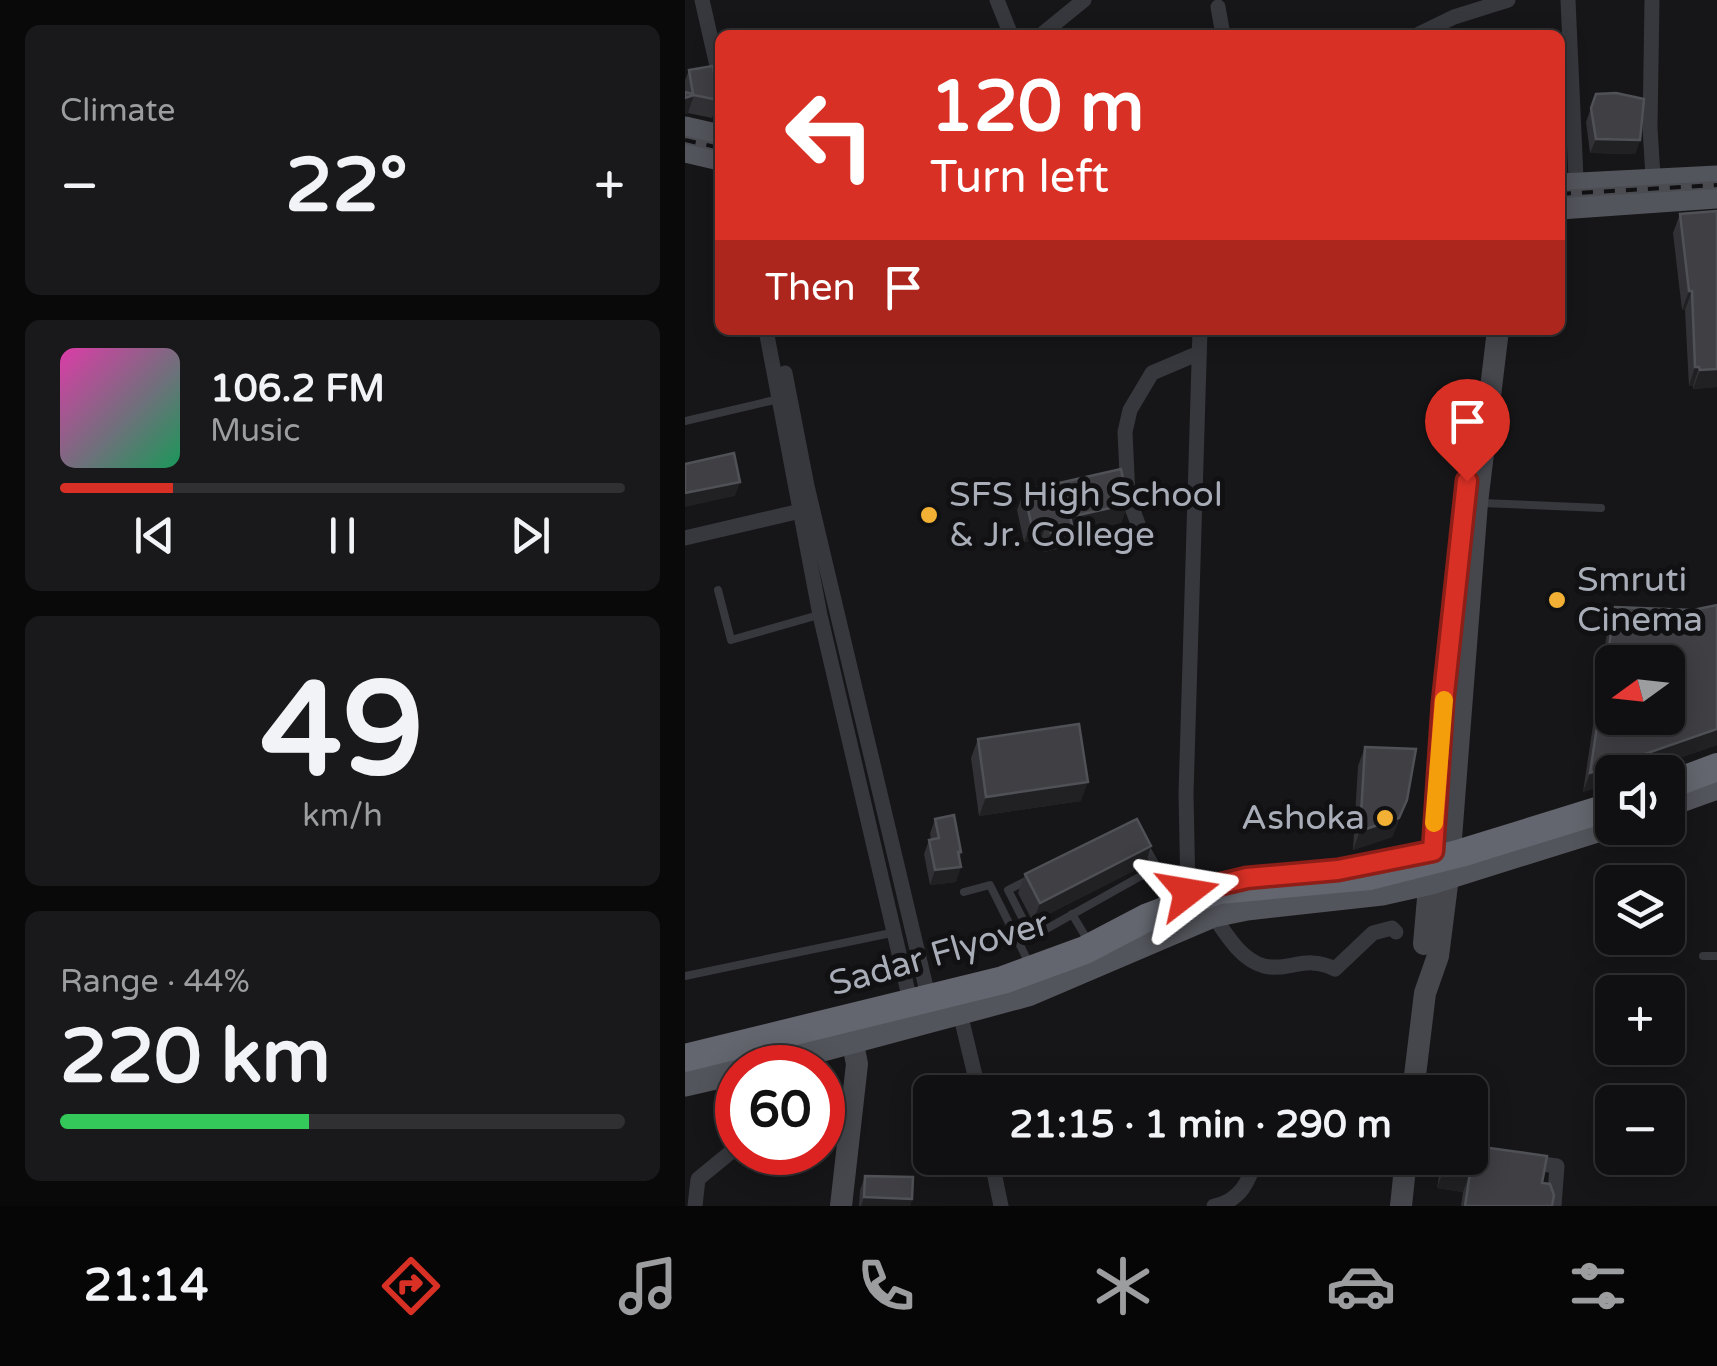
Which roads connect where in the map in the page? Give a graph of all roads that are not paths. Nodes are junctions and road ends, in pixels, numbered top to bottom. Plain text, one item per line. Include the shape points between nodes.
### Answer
1 (702, 0) edge
2 (997, 0) edge
3 (1084, 0) edge
4 (1509, 0) edge
5 (1568, 0) edge
6 (1653, 0) edge
7 (1218, 8) dead end
8 (1009, 30) edge
9 (1047, 30) edge
10 (1222, 30) edge
11 (1427, 30) edge
12 (715, 57) edge
13 (685, 126) edge
14 (715, 133) edge
15 (685, 153) edge
16 (715, 160) edge
17 (1717, 170) edge
18 (1653, 177) junction
19 (1717, 178) edge
20 (1565, 181) edge
21 (1717, 200) edge
22 (1565, 210) edge
23 (767, 335) edge
24 (777, 335) edge
25 (1200, 335) edge
26 (1482, 335) edge
27 (1497, 335) edge
28 (1199, 353) junction
29 (779, 398) junction
30 (685, 421) edge
31 (1477, 502) junction
32 (1601, 508) dead end
33 (807, 510) junction
34 (1141, 532) dead end
35 (685, 538) edge
36 (718, 590) dead end
37 (828, 612) junction
38 (1717, 757) edge
39 (1717, 767) edge
40 (1685, 769) edge
41 (1717, 777) edge
42 (1685, 779) edge
43 (1717, 787) edge
44 (1685, 789) edge
45 (1685, 799) edge
46 (1595, 802) edge
47 (1595, 812) edge
48 (1595, 820) edge
49 (1595, 831) edge
50 (1440, 849) junction
51 (1439, 880) junction
52 (964, 892) dead end
53 (1188, 892) junction
54 (1072, 914) junction
55 (1213, 915) junction
56 (910, 929) junction
57 (892, 932) junction
58 (1396, 932) dead end
59 (1087, 939) junction
60 (1703, 956) dead end
61 (1717, 956) edge
62 (1029, 963) junction
63 (685, 976) edge
64 (917, 992) junction
65 (959, 1012) junction
66 (924, 1021) junction
67 (852, 1040) junction
68 (834, 1045) edge
69 (685, 1046) edge
70 (685, 1058) edge
71 (685, 1068) edge
72 (975, 1075) edge
73 (1415, 1075) edge
74 (715, 1077) edge
75 (685, 1084) edge
76 (850, 1128) junction
77 (845, 1129) edge
78 (1505, 1158) edge
79 (715, 1165) edge
80 (995, 1175) edge
81 (1250, 1175) edge
82 (1404, 1175) edge
83 (695, 1206) edge
84 (841, 1206) edge
85 (1001, 1206) edge
86 (1214, 1206) edge
87 (1401, 1206) edge
88 (1553, 1206) edge

1 - 12 street
2 - 8 street
3 - 9 street
4 - 11 street
5 - 20 street
6 - 18 street
7 - 10 street
13 - 14 main road
15 - 16 main road
17 - 18 street
18 - 20 street
19 - 20 main road
21 - 22 main road
23 - 29 street
24 - 33 street
25 - 28 street
26 - 50 street via 1443,703
27 - 31 street
28 - 34 street via 1152,373 1131,410 1125,432 1128,497
28 - 53 street
29 - 30 lane
29 - 33 street
31 - 32 lane
31 - 50 street
33 - 35 street
33 - 37 street
36 - 37 lane via 731,640
37 - 56 street
37 - 57 street
38 - 40 main road
39 - 42 highway
41 - 44 highway
43 - 45 main road
46 - 50 main road
47 - 70 highway, Sadar Flyover, bridge via 1369,876 1219,890 1038,969
48 - 71 highway, Sadar Flyover, bridge via 1405,878 1224,900 1021,983
49 - 51 main road
50 - 51 street
50 - 53 main road
51 - 55 main road
51 - 73 street via 1438,956 1425,993
52 - 62 lane via 990,885
53 - 59 main road
54 - 54 lane via 1157,867 1135,827 1008,890 1032,937
54 - 59 lane
55 - 58 street via 1233,945 1263,966 1320,961 1335,969 1373,933
55 - 65 main road via 1055,985
56 - 57 lane
56 - 64 street
57 - 63 lane
57 - 64 street
59 - 62 main road
60 - 61 lane
62 - 64 main road
64 - 66 street
64 - 69 main road
65 - 66 main road
65 - 72 street
66 - 67 main road
67 - 68 main road
67 - 76 street via 857,1064
74 - 75 main road
76 - 77 street
76 - 84 street
78 - 88 street via 1557,1166
79 - 83 street via 698,1179
80 - 85 street
81 - 86 street via 1239,1195
82 - 87 street

